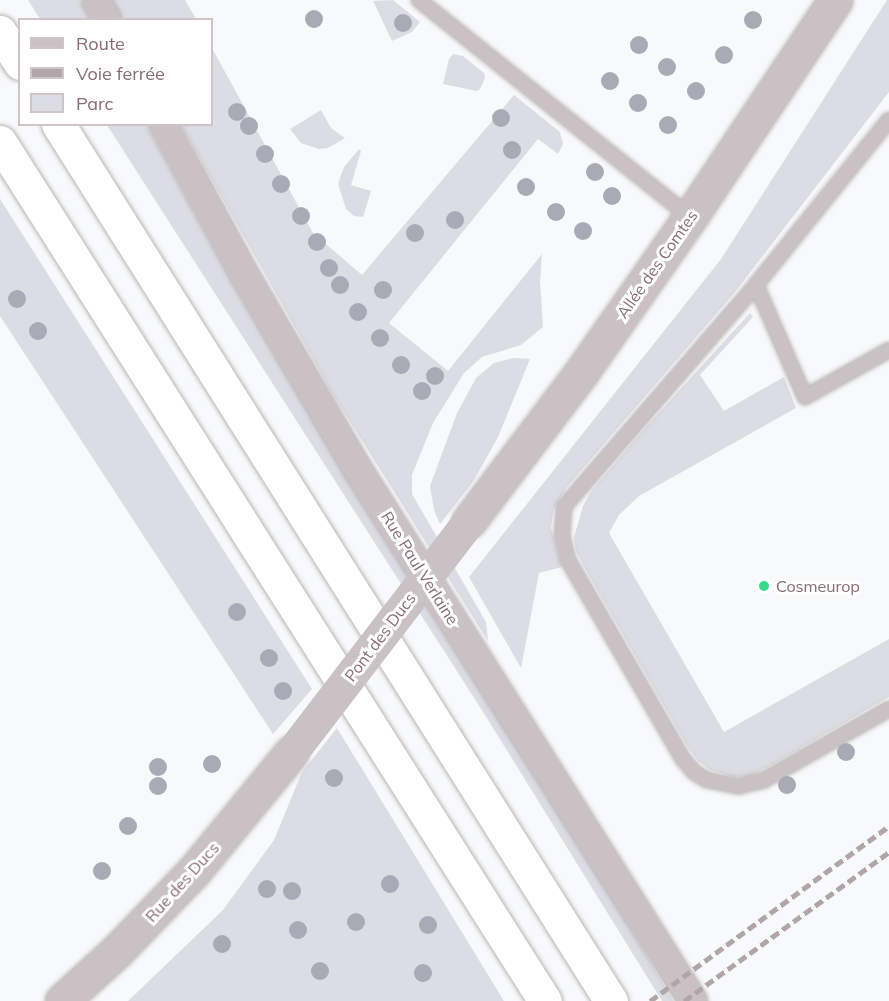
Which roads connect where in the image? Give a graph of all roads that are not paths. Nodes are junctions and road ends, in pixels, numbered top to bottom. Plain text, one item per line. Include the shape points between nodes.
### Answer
1 (96, 0) edge
2 (419, 0) edge
3 (835, 0) edge
4 (106, 18) edge
5 (0, 32) edge
6 (18, 60) edge
7 (889, 120) edge
8 (59, 126) edge
9 (164, 126) edge
10 (0, 142) edge
11 (690, 217) junction
12 (756, 285) junction
13 (889, 350) edge
14 (469, 521) joint
15 (889, 709) edge
16 (291, 753) joint
17 (578, 946) junction
18 (62, 1001) edge
19 (545, 1001) edge
20 (611, 1001) edge
21 (627, 1001) edge
22 (693, 1001) edge

1 - 4 street
2 - 11 lane
3 - 11 street, Allée des Comtes
5 - 6 highway
7 - 12 lane
8 - 17 highway
9 - 22 street, Rue Paul Verlaine via 244,274 358,470
10 - 19 highway
11 - 14 street, Allée des Comtes via 583,370
12 - 13 lane via 805,397
12 - 15 lane via 564,507 562,536 568,560 683,759 707,780 739,786 764,780
14 - 16 street, Pont des Ducs, bridge
16 - 18 street, Rue des Ducs via 194,871
17 - 20 highway
17 - 21 highway

